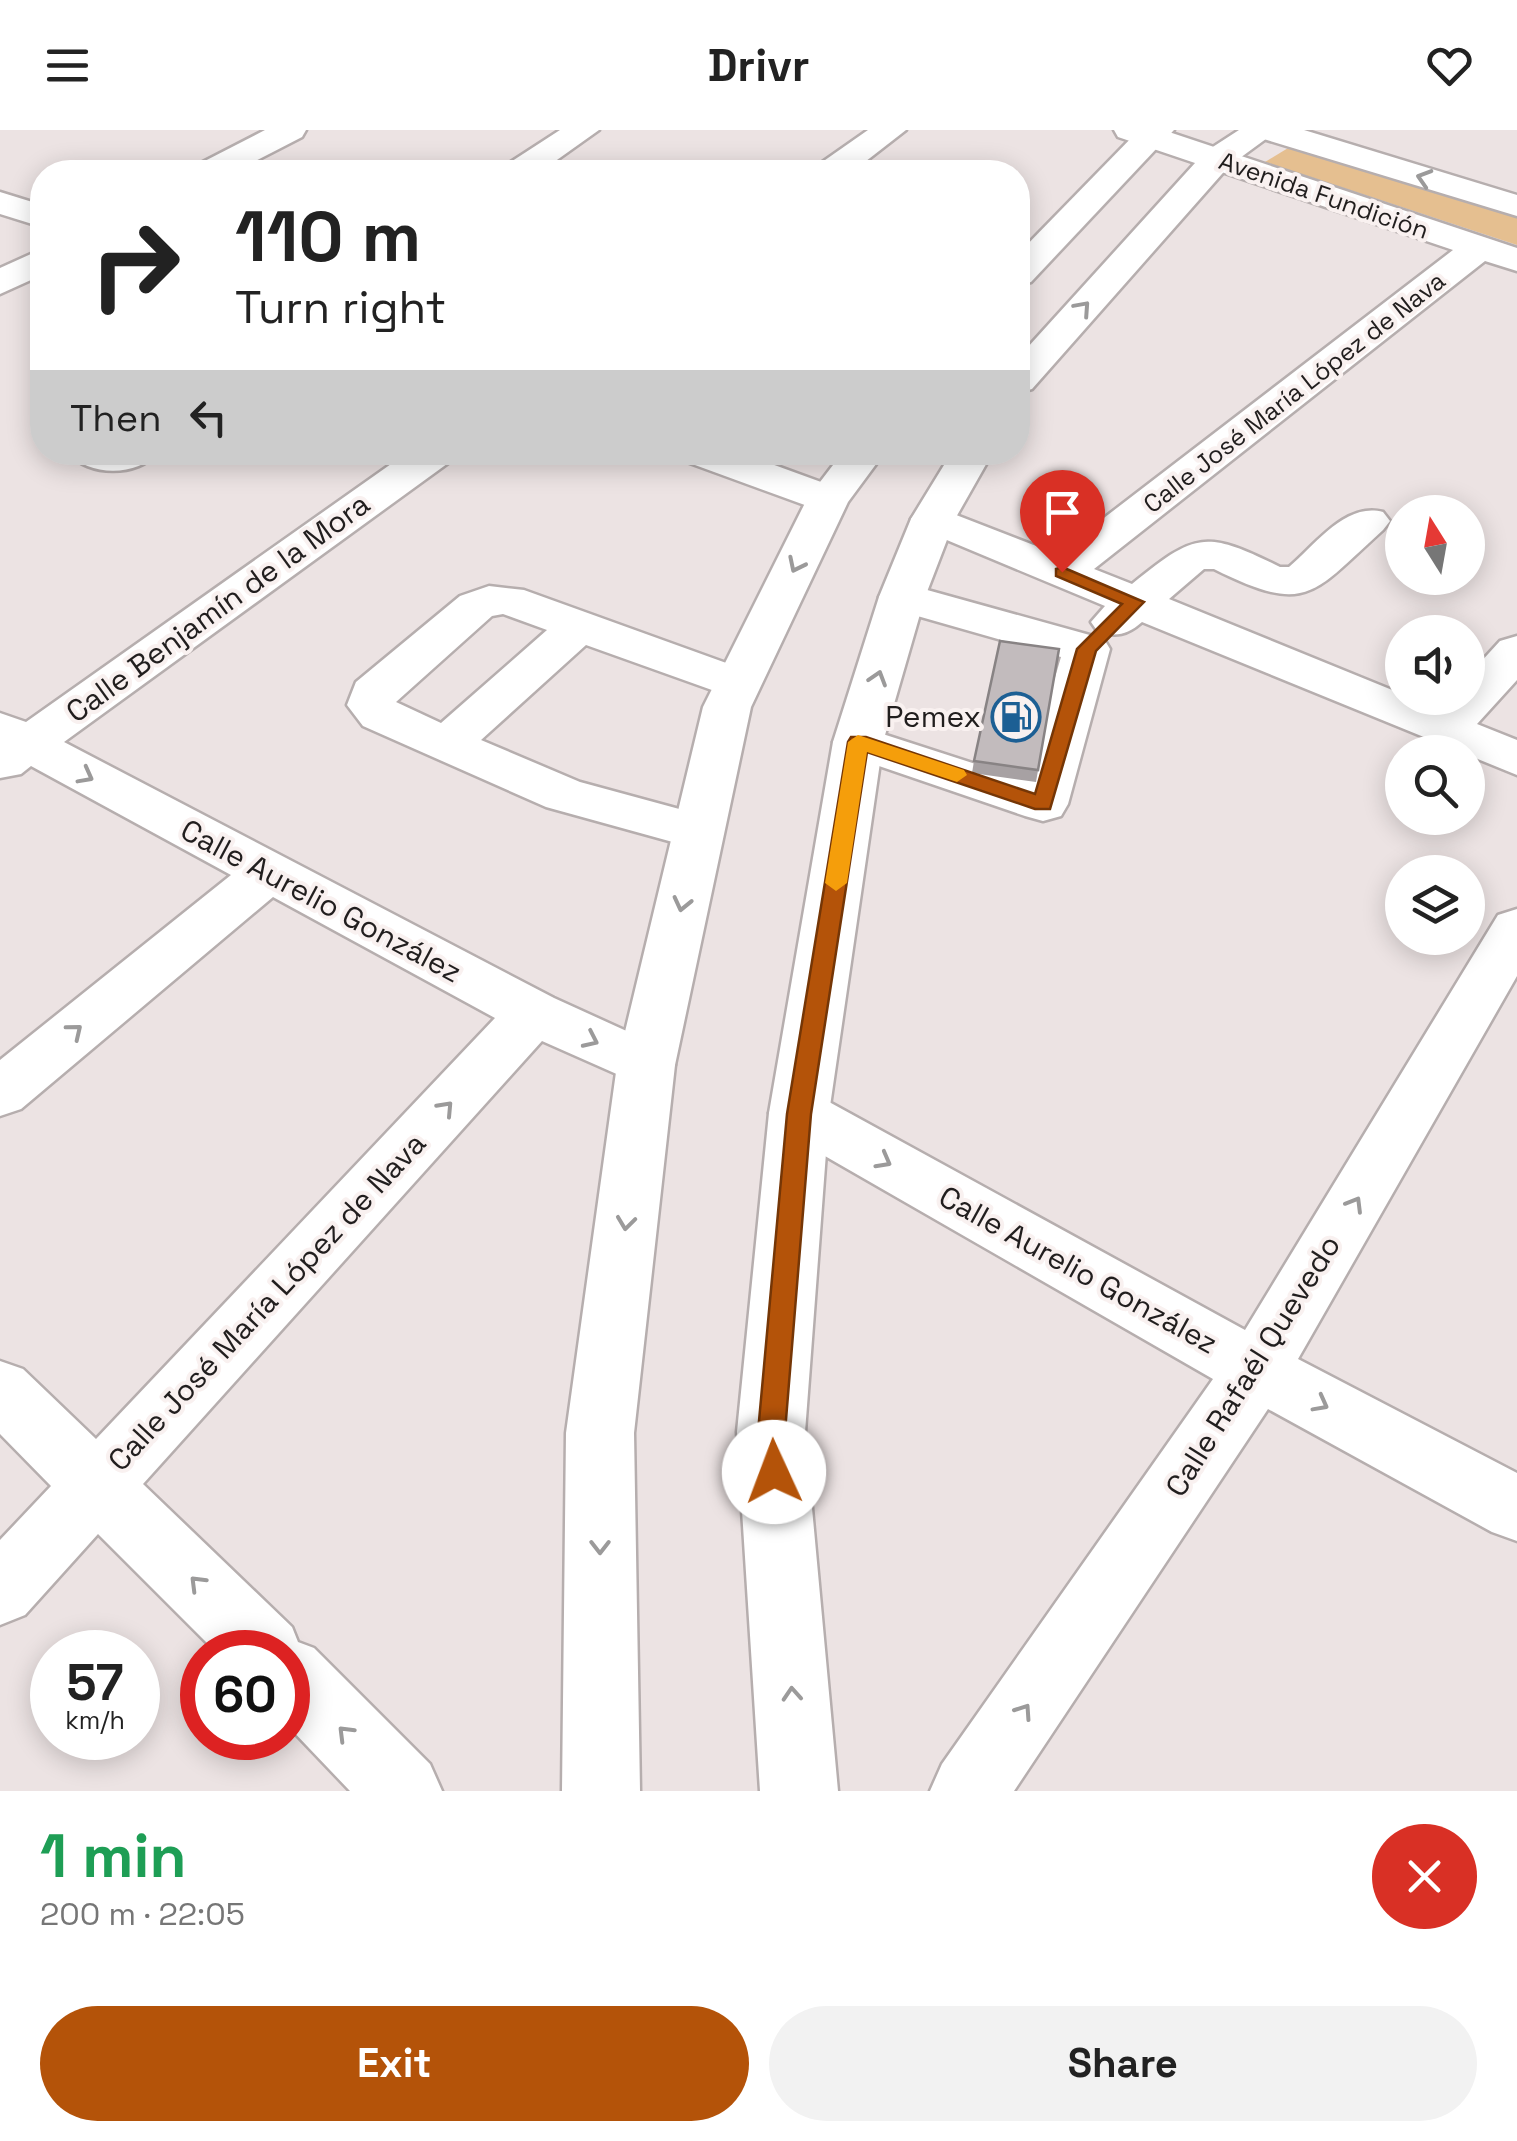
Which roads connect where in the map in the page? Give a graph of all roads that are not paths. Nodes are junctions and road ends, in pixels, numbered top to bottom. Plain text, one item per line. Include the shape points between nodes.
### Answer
1 (290, 130) edge
2 (583, 130) edge
3 (890, 130) edge
4 (1266, 130) edge
5 (1146, 132) edge
6 (1217, 159) junction
7 (232, 160) edge
8 (537, 160) edge
9 (847, 160) edge
10 (0, 202) edge
11 (1517, 206) edge
12 (30, 213) edge
13 (1479, 248) junction
14 (1517, 260) edge
15 (1030, 261) edge
16 (30, 267) edge
17 (0, 283) edge
18 (1030, 367) edge
19 (417, 465) edge
20 (735, 465) edge
21 (855, 465) edge
22 (965, 465) edge
23 (828, 499) junction
24 (933, 518) junction
25 (1368, 521) dead end
26 (1062, 572) junction
27 (902, 597) junction
28 (1135, 602) junction
29 (580, 626) junction
30 (1087, 649) junction
31 (1517, 651) edge
32 (738, 684) junction
33 (1445, 730) junction
34 (858, 742) junction
35 (446, 744) junction
36 (9, 746) edge
37 (1517, 759) edge
38 (698, 831) junction
39 (268, 873) junction
40 (1517, 928) edge
41 (534, 1013) junction
42 (646, 1065) junction
43 (0, 1093) edge
44 (799, 1114) junction
45 (1257, 1370) junction
46 (0, 1390) edge
47 (99, 1484) junction
48 (1517, 1510) edge
49 (0, 1591) edge
50 (244, 1630) edge
51 (310, 1696) edge
52 (403, 1791) edge
53 (601, 1791) edge
54 (799, 1791) edge
55 (969, 1791) edge

1 - 7 street
2 - 8 street
3 - 9 street
4 - 6 street
11 -> 4 street, Avenida Fundición
5 - 6 street, Avenida Fundición
5 - 15 street
6 - 13 street, Avenida Fundición
18 -> 6 street
10 - 12 street
13 - 14 street, Avenida Fundición
13 - 26 street, Calle José María López de Nava
16 - 17 street
19 - 36 street, Calle Benjamín de la Mora
20 - 23 street
21 - 23 street
22 - 24 street
23 -> 32 street
24 - 26 street
24 - 27 street
25 - 28 street via 1301,580 1273,581 1206,554 1192,557
26 - 28 street
27 - 30 street
34 -> 27 street
28 - 30 street
28 - 33 street
29 - 32 street
29 - 35 street
29 - 35 street via 508,600 489,600 373,694 371,706 380,715
30 - 34 street via 1043,804
31 - 33 street
32 - 38 street
33 - 37 street
34 - 44 street
35 - 38 street via 564,796
36 -> 39 street, Calle Aurelio González
38 -> 42 street
39 - 41 street, Calle Aurelio González
43 -> 39 street
45 -> 40 street, Calle Rafaél Quevedo
41 -> 42 street, Calle Aurelio González
47 -> 41 street, Calle José María López de Nava
42 -> 53 street via 600,1434
44 -> 45 street, Calle Aurelio González
54 -> 44 street via 772,1432
45 -> 48 street, Calle Aurelio González
55 -> 45 street, Calle Rafaél Quevedo
46 - 47 street
47 - 49 street, Calle José María López de Nava
50 -> 47 street
52 -> 51 street

